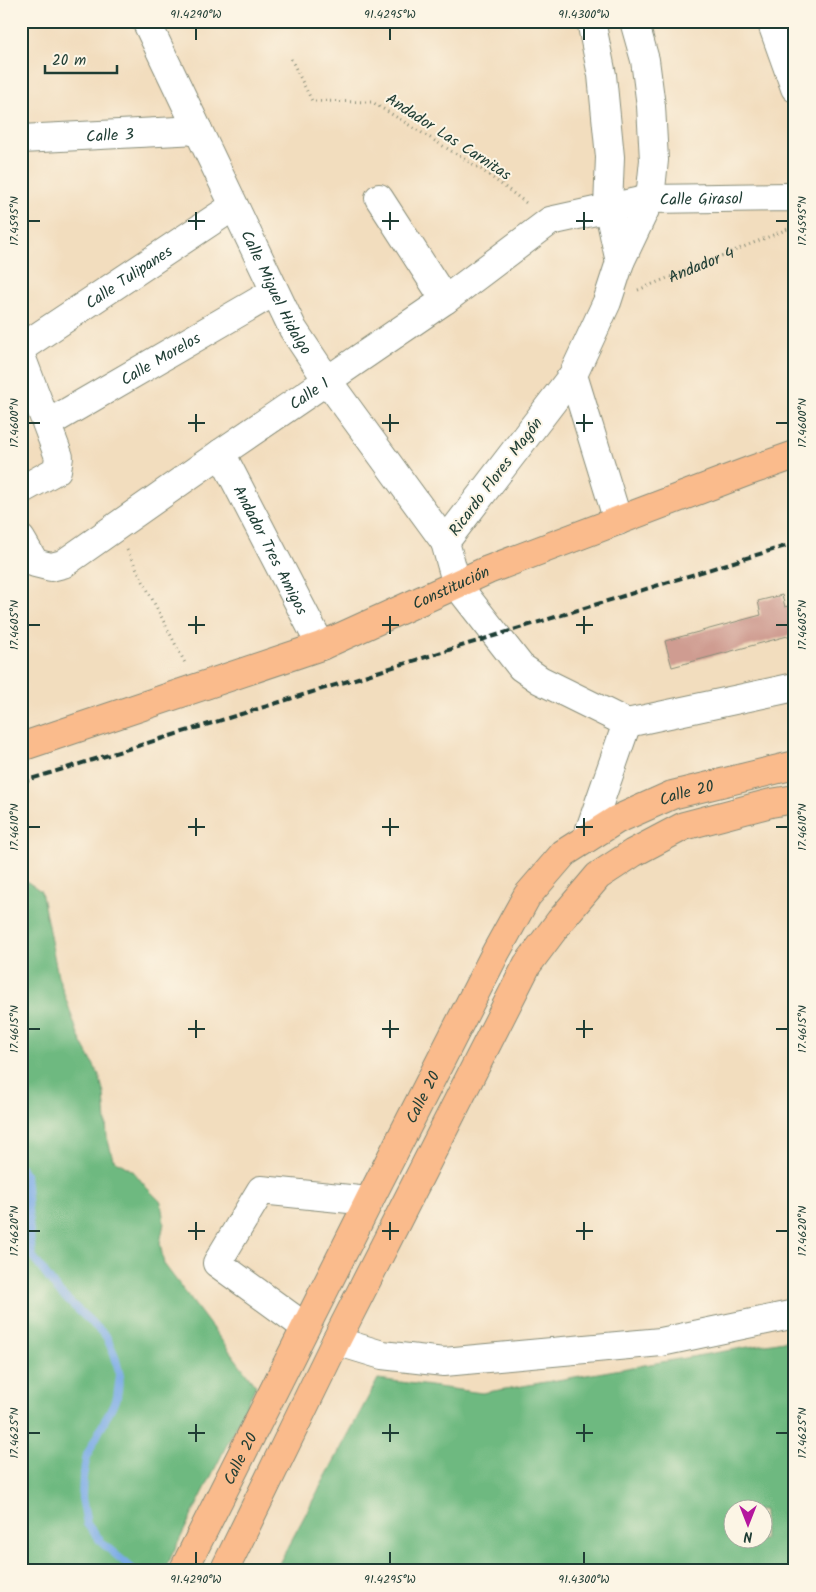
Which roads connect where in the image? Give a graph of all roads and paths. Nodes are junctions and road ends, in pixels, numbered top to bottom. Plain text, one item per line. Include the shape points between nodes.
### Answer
1 (146, 21) edge
2 (591, 21) edge
3 (634, 21) edge
4 (771, 21) edge
5 (292, 59) dead end
6 (795, 88) edge
7 (198, 130) junction
8 (21, 139) edge
9 (379, 198) dead end
10 (795, 198) edge
11 (650, 199) junction
12 (234, 206) junction
13 (608, 207) junction
14 (550, 221) junction
15 (795, 226) edge
16 (620, 262) junction
17 (274, 292) junction
18 (445, 300) junction
19 (607, 302) junction
20 (21, 348) edge
21 (21, 356) edge
22 (573, 375) junction
23 (327, 380) junction
24 (47, 424) junction
25 (220, 453) junction
26 (795, 455) edge
27 (21, 490) edge
28 (618, 521) junction
29 (115, 528) junction
30 (21, 539) edge
31 (445, 542) junction
32 (457, 585) junction
33 (321, 646) junction
34 (795, 687) edge
35 (198, 688) junction
36 (627, 724) junction
37 (21, 747) edge
38 (795, 765) edge
39 (795, 799) edge
40 (587, 838) junction
41 (369, 1202) junction
42 (405, 1205) junction
43 (795, 1314) edge
44 (305, 1327) junction
45 (336, 1341) junction
46 (183, 1571) edge
47 (224, 1571) edge

1 - 7 street, Calle Miguel Hidalgo
2 - 13 street via 607,111 610,157
3 - 11 street, Ricardo Flores Magón via 645,60 651,106 654,160
4 - 6 street
5 - 14 path, Andador Las Carnitas via 312,101 372,102 482,170
7 - 8 street, Calle 3
7 - 12 street, Calle Miguel Hidalgo
9 - 18 street
10 - 11 street, Calle Girasol
11 - 13 street, Calle Girasol
11 - 16 street, Ricardo Flores Magón
12 - 17 street, Calle Miguel Hidalgo
12 - 20 street, Calle Tulipanes
13 - 14 street, Calle 1
13 - 16 street
14 - 18 street, Calle 1
15 - 19 path, Andador 4
16 - 19 street, Ricardo Flores Magón
17 - 23 street, Calle Miguel Hidalgo via 293,329
17 - 24 street, Calle Morelos
18 - 23 street, Calle 1
19 - 22 street, Ricardo Flores Magón
21 - 24 street
22 - 28 street
22 - 31 street, Ricardo Flores Magón
23 - 25 street, Calle 1
23 - 31 street, Calle Miguel Hidalgo
24 - 27 street via 59,457 57,470
25 - 29 street, Calle 1
25 - 33 street, Andador Tres Amigos
26 - 28 main road, Constitución
28 - 32 main road, Constitución
29 - 30 street, Calle 1 via 64,564 51,567 35,563
29 - 35 path
31 - 32 street, Ricardo Flores Magón
32 - 33 main road, Constitución
32 - 36 street via 522,667
33 - 35 main road, Constitución
34 - 36 street
35 - 37 main road, Constitución
36 - 40 street
38 - 40 main road, Calle 20 via 672,795 616,820
39 - 42 main road, Calle 20 via 684,826 598,876 527,965
40 - 41 main road, Calle 20 via 564,853 527,896
41 - 42 main road
41 - 44 main road, Calle 20
41 - 44 street via 261,1190 217,1263
42 - 45 main road, Calle 20
43 - 45 street via 662,1342 444,1362 382,1355
44 - 45 main road
44 - 46 main road, Calle 20
45 - 47 main road, Calle 20

